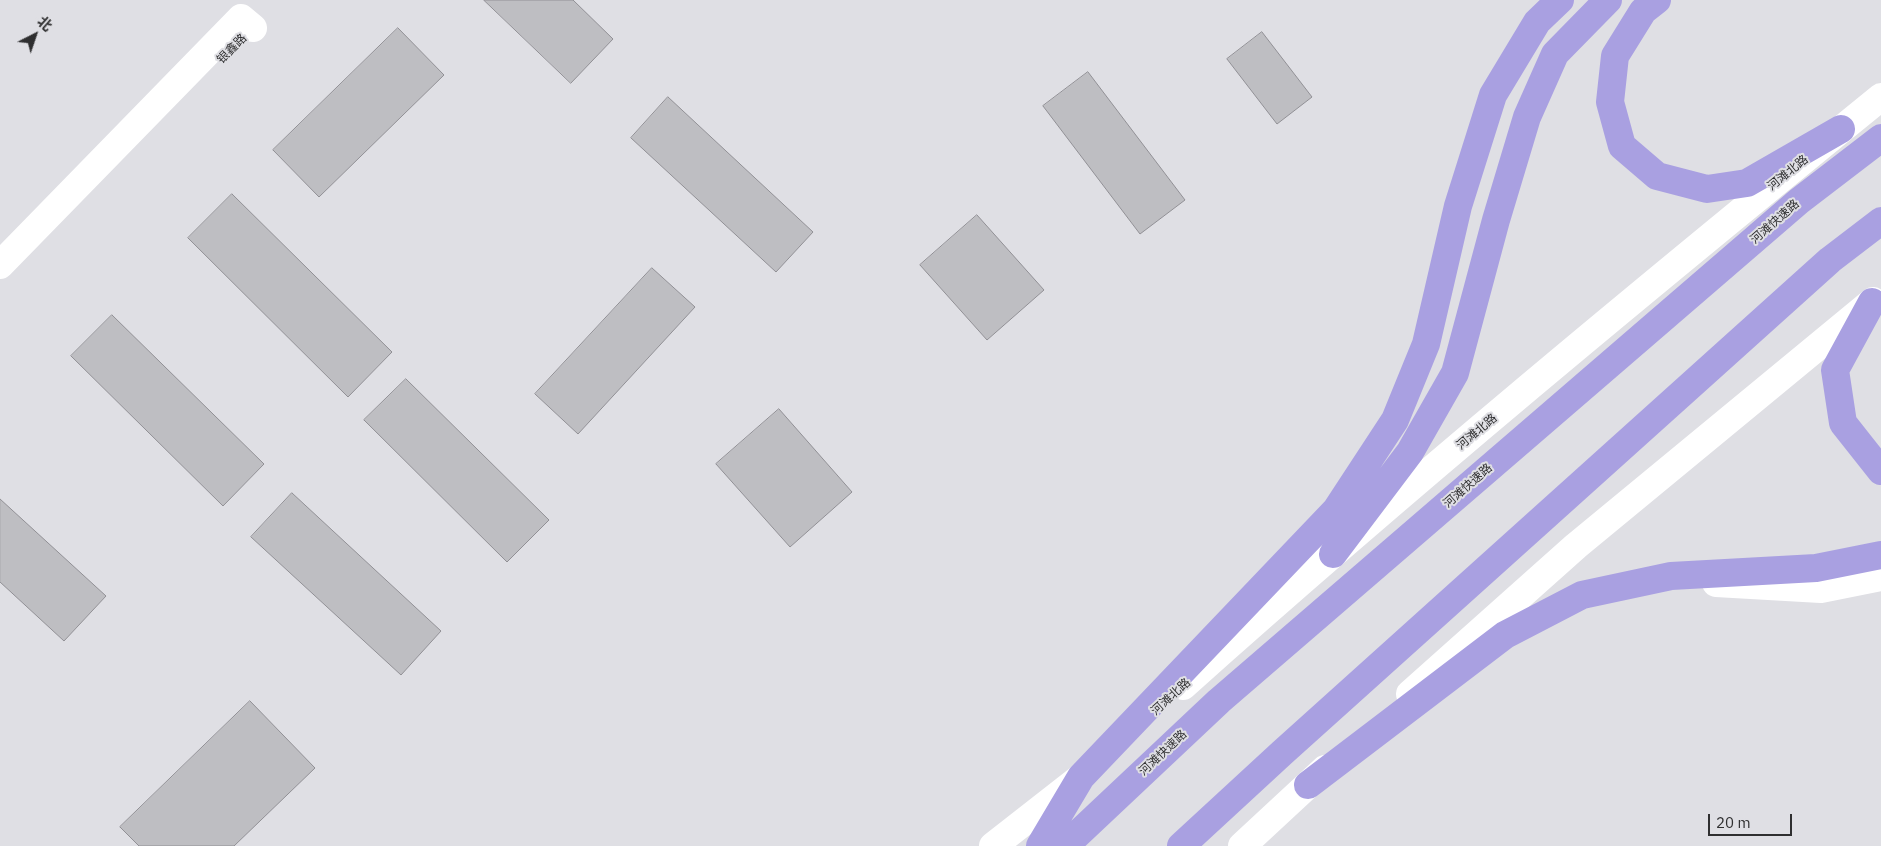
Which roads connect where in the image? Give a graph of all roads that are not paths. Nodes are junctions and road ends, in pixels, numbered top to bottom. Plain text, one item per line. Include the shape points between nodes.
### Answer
1 (234, 0) edge
2 (1560, 0) edge
3 (1608, 0) edge
4 (1650, 6) edge
5 (253, 28) junction
6 (1881, 97) edge
7 (1841, 129) junction
8 (1881, 138) edge
9 (1881, 221) edge
10 (0, 265) edge
11 (0, 282) edge
12 (1877, 298) edge
13 (1881, 471) edge
14 (1333, 554) junction
15 (1881, 555) edge
16 (1881, 577) edge
17 (1657, 579) junction
18 (1081, 777) junction
19 (1308, 785) junction
20 (993, 846) edge
21 (1040, 846) edge
22 (1065, 846) edge
23 (1181, 846) edge
24 (1242, 846) edge

1 - 5 street
2 - 18 highway via 1537,22 1493,95 1458,206 1426,344 1395,420 1336,510
3 - 14 highway via 1555,54 1527,117 1455,373 1410,452
4 - 7 highway via 1615,56 1610,102 1622,146 1657,176 1707,190 1747,182
5 - 10 street, 银鑫路 via 241,18
5 - 11 street, 银鑫路
6 - 7 street, 河滩北路
7 - 14 street, 河滩北路
8 - 22 highway, 河滩快速路 via 1799,202 1218,701
9 - 23 highway via 1823,267
12 - 13 highway via 1835,370 1843,423
12 - 19 street via 1576,546
14 - 18 street, 河滩北路
15 - 17 highway via 1816,568
16 - 17 street via 1821,590
17 - 19 highway via 1582,595 1505,635
18 - 20 street, 河滩北路
18 - 21 highway
19 - 24 street

